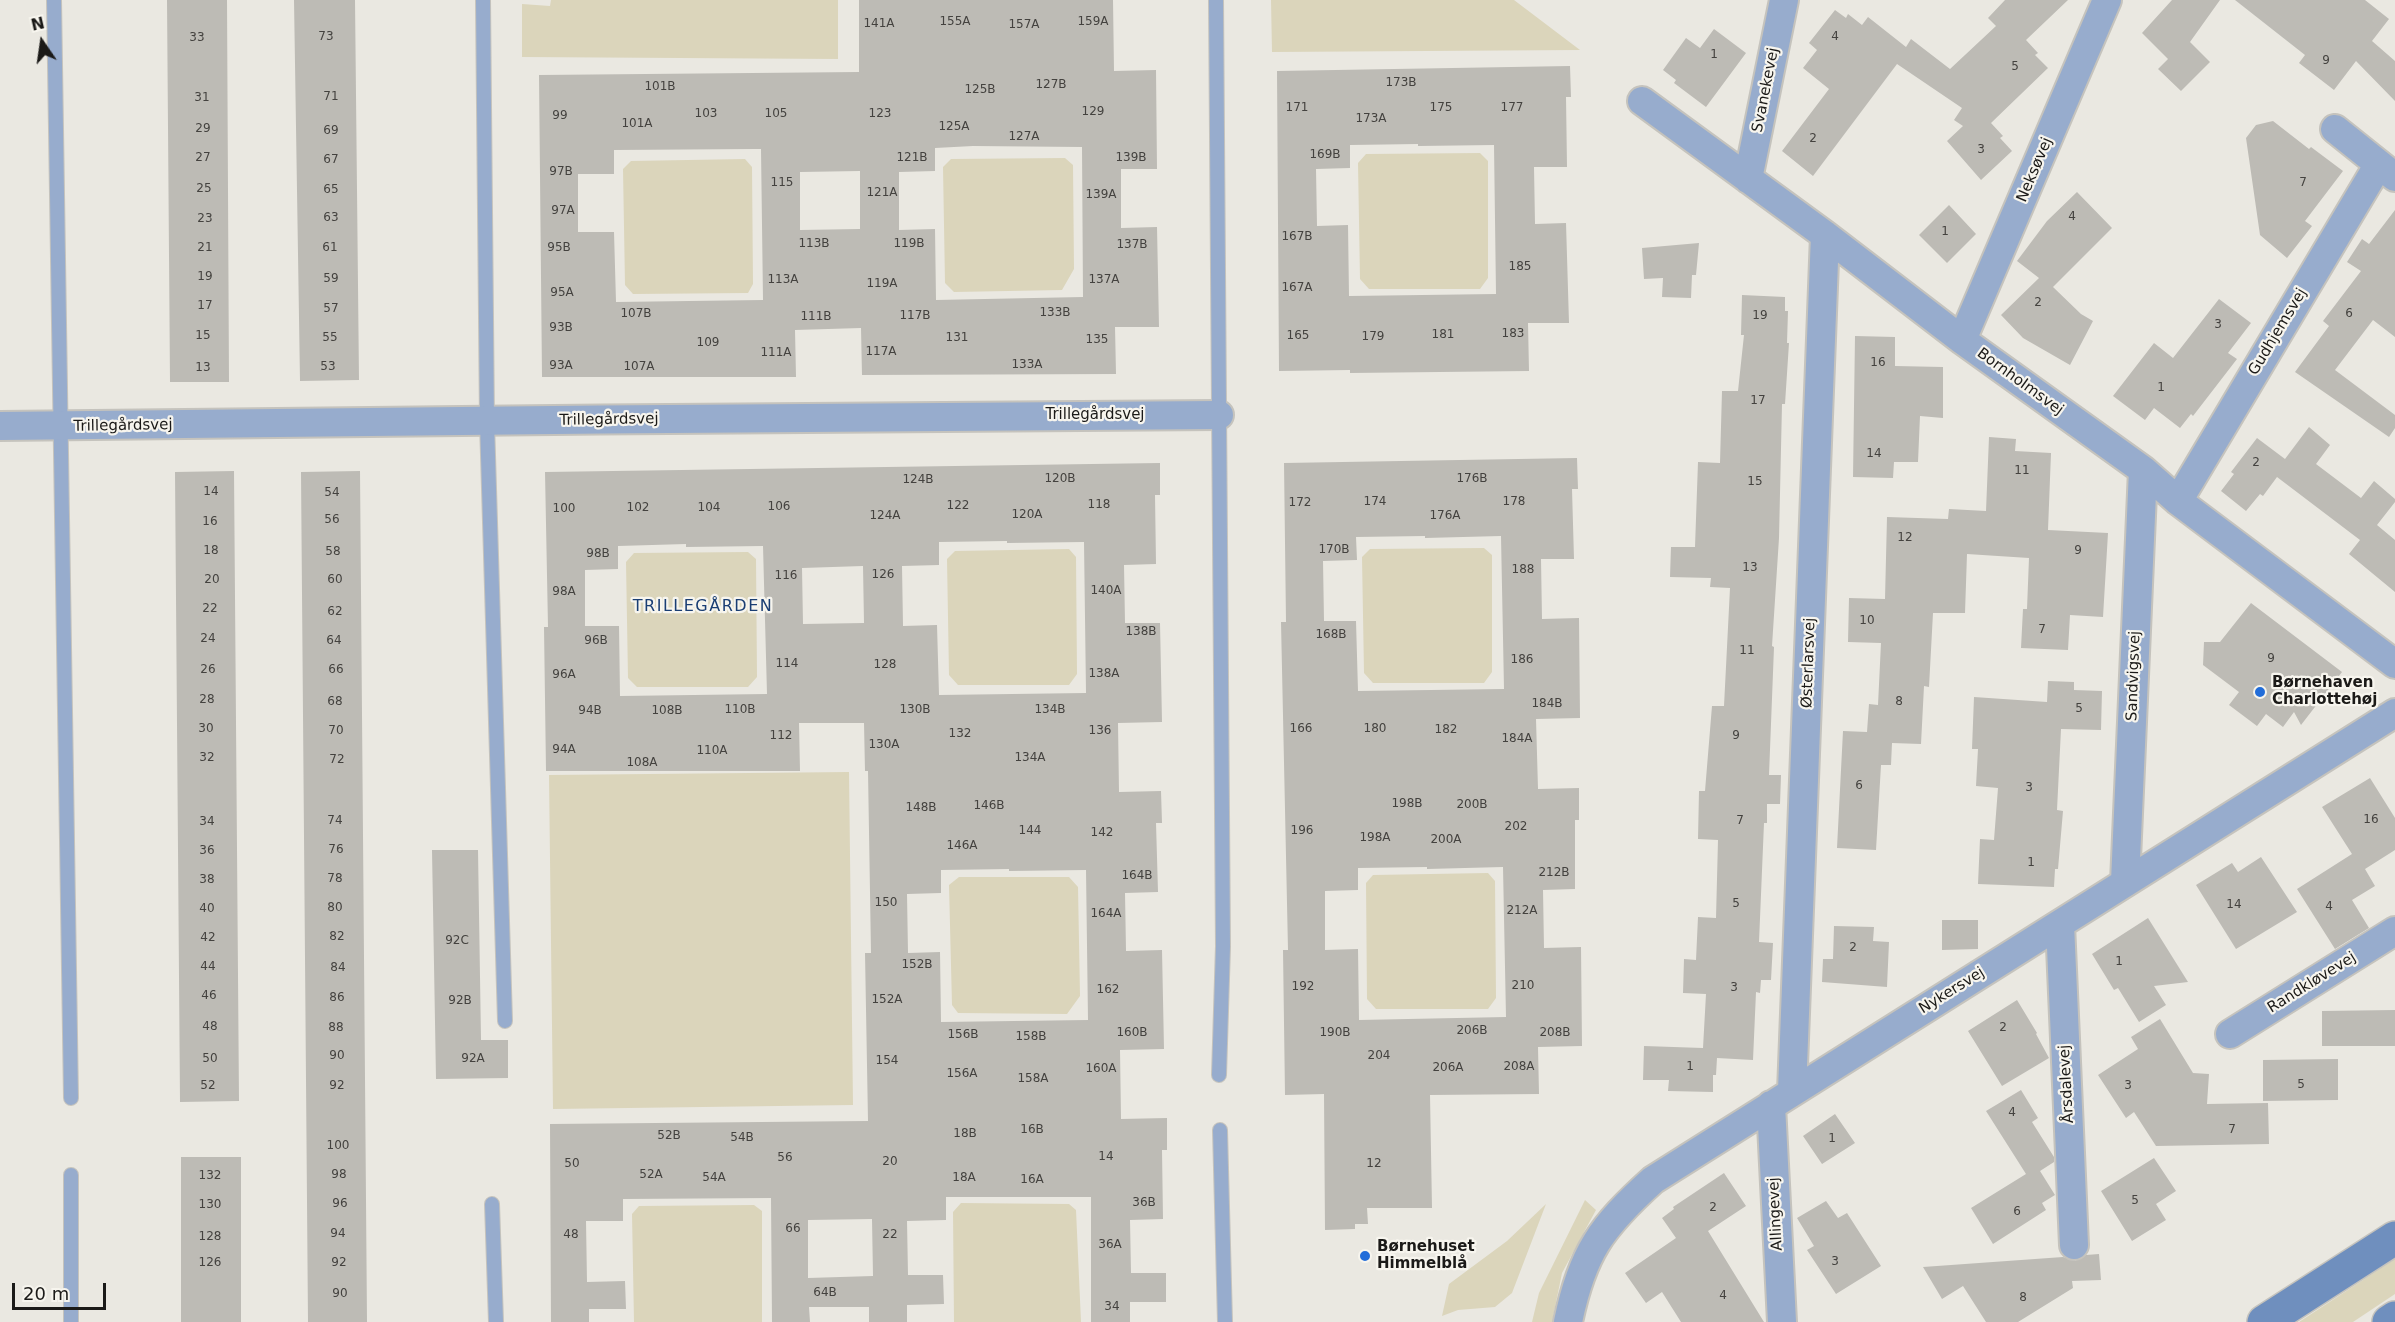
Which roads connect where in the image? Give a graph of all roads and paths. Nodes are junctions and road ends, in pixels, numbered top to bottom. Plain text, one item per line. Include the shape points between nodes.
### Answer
1 (54, 0) edge
2 (483, 0) edge
3 (1216, 0) edge
4 (1784, 0) edge
5 (2107, 0) edge
6 (1642, 102) dead end
7 (2335, 129) dead end
8 (2387, 171) edge
9 (1748, 179) junction
10 (1825, 235) junction
11 (1962, 340) junction
12 (1219, 415) junction
13 (487, 422) junction
14 (0, 426) edge
15 (60, 426) junction
16 (2143, 470) junction
17 (2178, 501) junction
18 (2394, 663) edge
19 (2395, 713) edge
20 (2126, 882) junction
21 (2060, 924) junction
22 (2395, 931) edge
23 (505, 1021) dead end
24 (2230, 1034) dead end
25 (1219, 1075) dead end
26 (70, 1098) dead end
27 (1781, 1098) junction
28 (1220, 1130) dead end
29 (71, 1174) dead end
30 (492, 1204) dead end
31 (2395, 1238) edge
32 (2074, 1245) dead end
33 (2395, 1318) edge
34 (71, 1322) edge
35 (496, 1322) edge
36 (1225, 1322) edge
37 (1568, 1322) edge
38 (1782, 1322) edge
39 (2264, 1322) edge
40 (2389, 1322) edge

1 - 15 lane
2 - 13 lane
3 - 12 lane
4 - 9 street, Svanekevej
5 - 11 street, Neksøvej
6 - 9 street, Bornholmsvej
7 - 8 street, Gudhjemsvej
8 - 17 street, Gudhjemsvej
9 - 10 street, Bornholmsvej
10 - 11 street, Bornholmsvej
10 - 27 street, Østerlarsvej
11 - 16 street, Bornholmsvej
12 - 13 street, Trillegårdsvej
12 - 25 lane via 1223,946
13 - 15 street, Trillegårdsvej
13 - 23 lane
14 - 15 street, Trillegårdsvej
15 - 26 lane
16 - 17 street, Bornholmsvej
16 - 20 street, Sandvigsvej
17 - 18 street, Bornholmsvej
19 - 20 street, Nykersvej
20 - 21 street, Nykersvej
21 - 27 street, Nykersvej
21 - 32 street, Årsdalevej
22 - 24 street, Randkløvevej
27 - 37 street, Nykersvej via 1653,1180 1625,1206 1586,1259
27 - 38 street, Allingevej
28 - 36 lane
29 - 34 lane
30 - 35 lane
31 - 39 main road
33 - 40 main road

